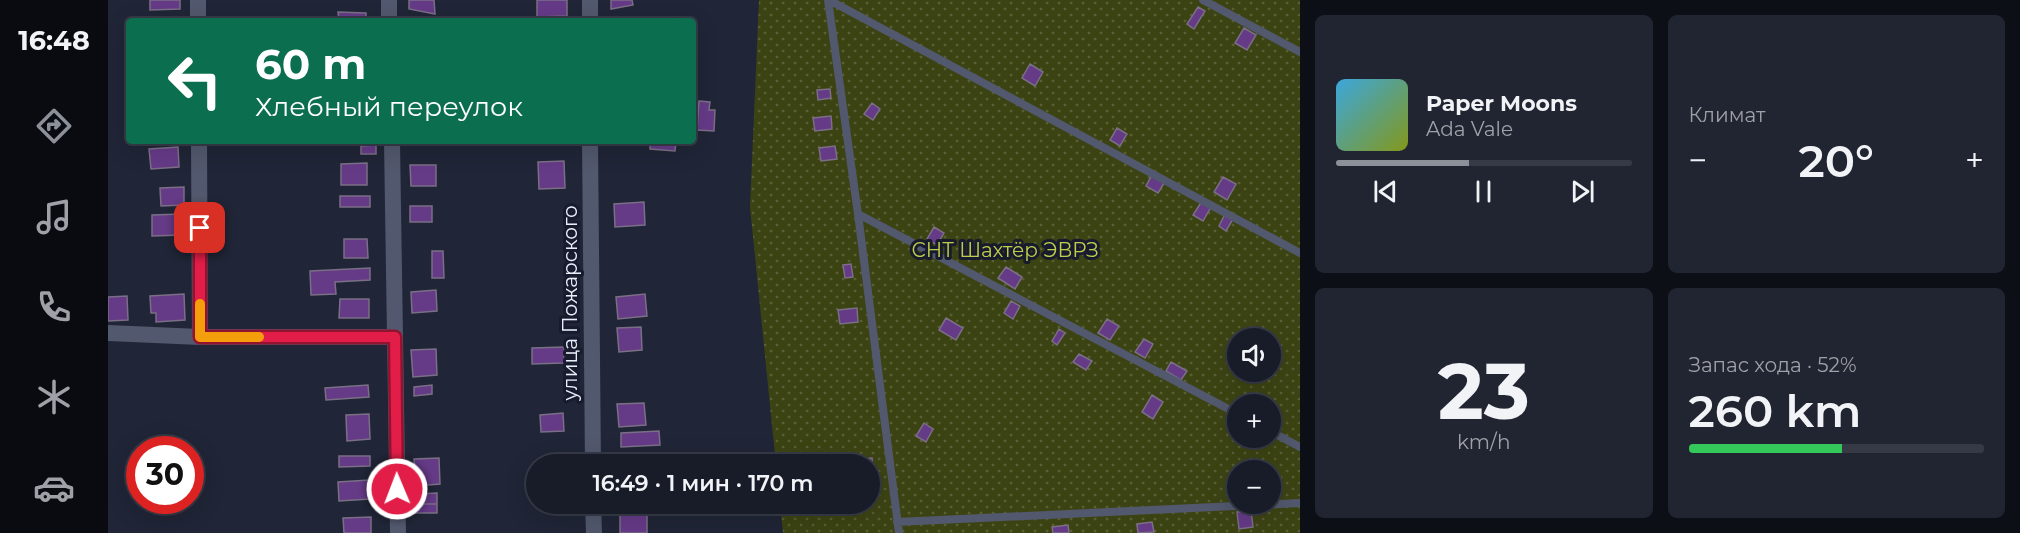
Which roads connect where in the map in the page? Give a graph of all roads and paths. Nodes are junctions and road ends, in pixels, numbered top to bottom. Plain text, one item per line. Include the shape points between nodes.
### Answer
1 (198, 0) edge
2 (389, 0) edge
3 (590, 0) edge
4 (829, 0) edge
5 (1203, 0) edge
6 (198, 18) edge
7 (389, 18) edge
8 (590, 18) edge
9 (1300, 52) edge
10 (199, 144) edge
11 (392, 144) edge
12 (590, 144) edge
13 (858, 213) junction
14 (1300, 253) edge
15 (108, 333) edge
16 (200, 337) junction
17 (395, 337) junction
18 (1227, 408) edge
19 (1281, 437) edge
20 (1300, 447) edge
21 (592, 454) edge
22 (1300, 503) edge
23 (593, 514) edge
24 (897, 522) junction
25 (398, 533) edge
26 (594, 533) edge
27 (899, 533) edge

1 - 6 street
2 - 7 street
3 - 8 street
4 - 13 lane
4 - 14 lane
5 - 9 lane
10 - 16 street
11 - 17 street
12 - 21 street, улица Пожарского
13 - 18 lane
13 - 24 lane
15 - 16 street
16 - 17 street
17 - 25 street
19 - 20 lane
22 - 24 lane
23 - 26 street
24 - 27 lane

